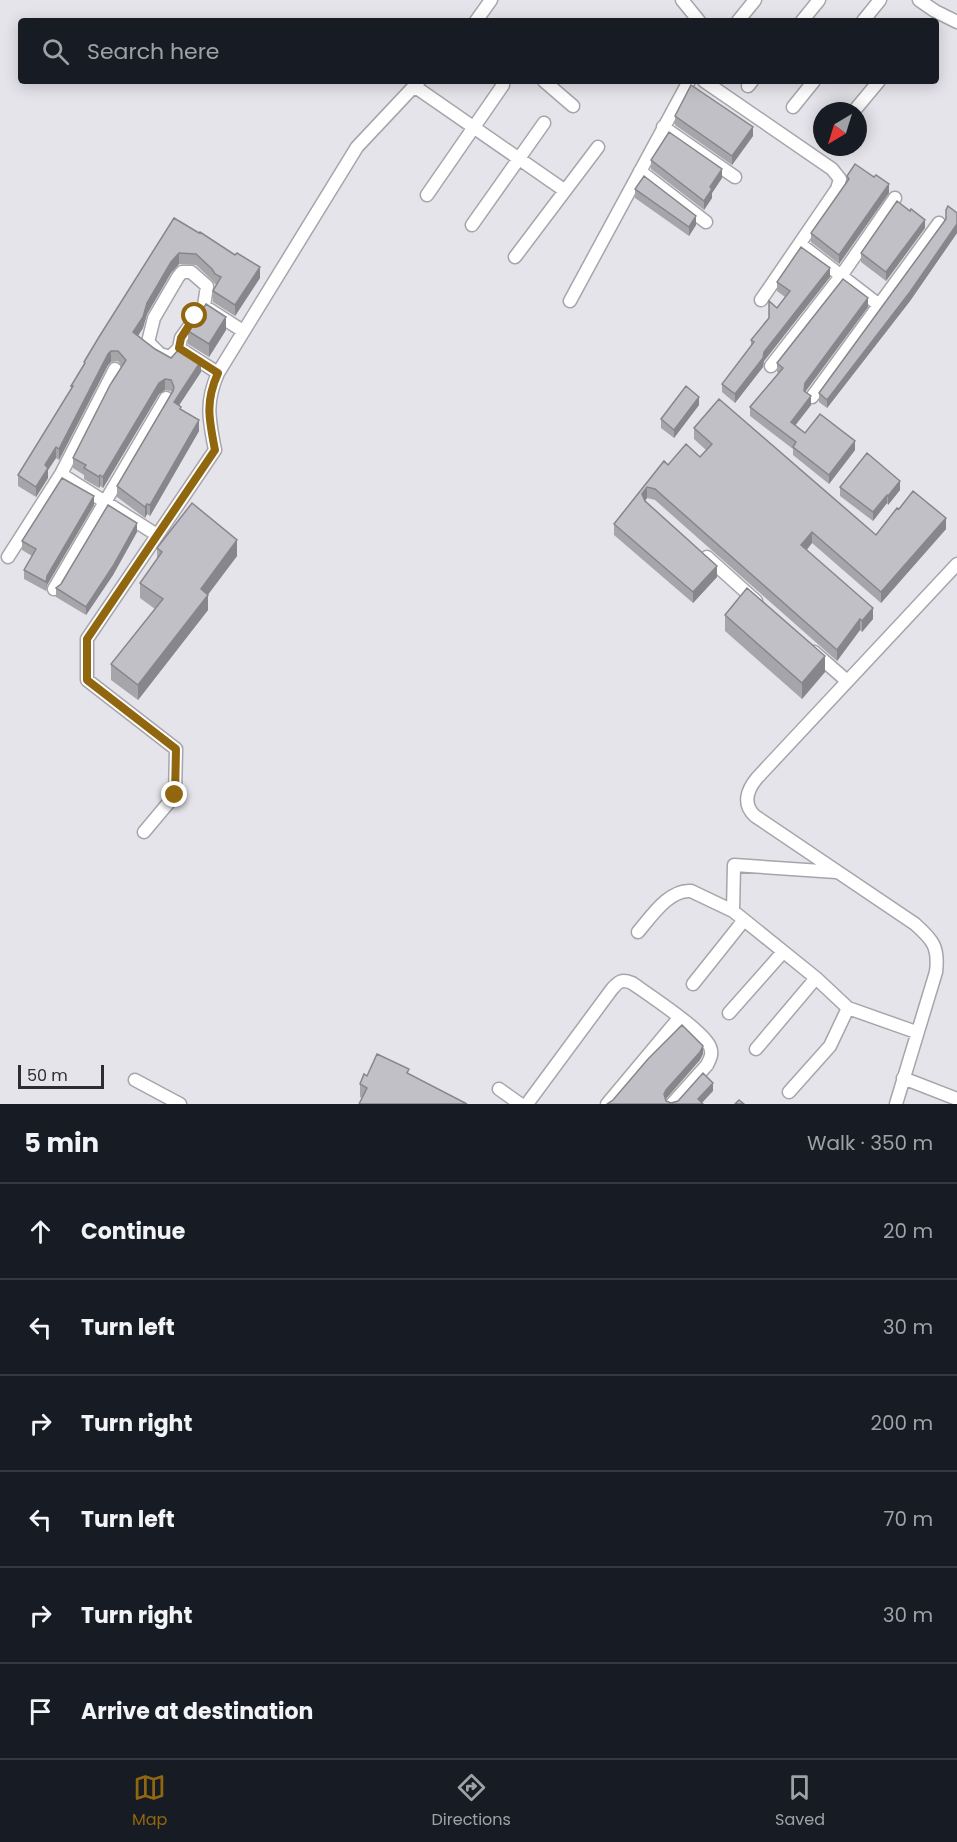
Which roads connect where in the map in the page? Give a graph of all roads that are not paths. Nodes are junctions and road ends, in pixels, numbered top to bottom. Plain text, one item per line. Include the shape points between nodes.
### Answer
1 (491, 0) edge
2 (682, 0) edge
3 (755, 0) edge
4 (819, 0) edge
5 (880, 0) edge
6 (919, 0) edge
7 (931, 16) edge
8 (478, 18) edge
9 (697, 18) edge
10 (740, 18) edge
11 (804, 18) edge
12 (865, 18) edge
13 (957, 22) edge
14 (416, 84) edge
15 (547, 84) edge
16 (687, 84) edge
17 (708, 84) edge
18 (812, 84) edge
19 (876, 84) edge
20 (503, 85) dead end
21 (862, 102) edge
22 (573, 106) dead end
23 (793, 107) dead end
24 (544, 123) dead end
25 (663, 127) junction
26 (474, 128) junction
27 (598, 147) dead end
28 (519, 159) junction
29 (640, 171) junction
30 (735, 177) dead end
31 (564, 190) junction
32 (427, 195) dead end
33 (895, 198) dead end
34 (706, 222) dead end
35 (939, 223) dead end
36 (472, 225) dead end
37 (800, 244) junction
38 (515, 257) dead end
39 (841, 276) junction
40 (760, 300) dead end
41 (570, 302) dead end
42 (879, 305) junction
43 (204, 306) junction
44 (243, 331) junction
45 (179, 348) junction
46 (771, 366) dead end
47 (115, 369) dead end
48 (218, 373) junction
49 (812, 397) edge
50 (166, 398) edge
51 (61, 474) junction
52 (104, 502) junction
53 (158, 535) junction
54 (694, 546) edge
55 (8, 558) dead end
56 (957, 564) edge
57 (54, 590) edge
58 (766, 610) edge
59 (802, 641) edge
60 (847, 681) junction
61 (144, 832) dead end
62 (837, 872) junction
63 (733, 911) junction
64 (744, 920) junction
65 (638, 932) dead end
66 (783, 952) junction
67 (816, 978) junction
68 (693, 984) dead end
69 (848, 1008) junction
70 (729, 1012) dead end
71 (679, 1018) junction
72 (916, 1032) junction
73 (756, 1049) dead end
74 (903, 1078) junction
75 (135, 1080) dead end
76 (499, 1089) dead end
77 (789, 1092) dead end
78 (957, 1099) edge
79 (180, 1104) edge
80 (520, 1104) edge
81 (527, 1104) edge
82 (607, 1104) edge
83 (672, 1104) edge
84 (896, 1104) edge

1 - 8 street
2 - 9 street
3 - 10 street
4 - 11 street
5 - 12 street
6 - 7 street
7 - 13 street
14 - 26 street
14 - 44 street via 357,147
15 - 22 street
16 - 25 street
17 - 37 street via 832,169 840,179
18 - 23 street
19 - 21 street
20 - 26 street
24 - 28 street
25 - 29 street
25 - 30 street
26 - 28 street
26 - 32 street
27 - 31 street
28 - 31 street
28 - 36 street
29 - 34 street
29 - 41 street
31 - 38 street
33 - 39 street
35 - 42 street
37 - 39 street
37 - 40 street
39 - 42 street
39 - 46 street
42 - 49 street
43 - 44 street
43 - 45 street via 181,338
43 - 45 street via 207,286 191,272 183,272 154,318 148,342 160,354 170,357
44 - 48 street
45 - 48 street
47 - 51 street
48 - 53 street via 210,390 209,420 215,450
50 - 52 street
51 - 52 street
51 - 55 street
52 - 53 street
52 - 57 street
53 - 61 street via 87,639 87,680 176,749 175,795
54 - 58 street
56 - 60 street
59 - 60 street
60 - 62 street via 747,793 747,804 755,816
62 - 63 street via 734,865
62 - 72 street via 915,924 936,946 936,972
63 - 64 street
63 - 65 street via 683,890 672,896
64 - 66 street
64 - 68 street
66 - 67 street
66 - 70 street
67 - 69 street
67 - 73 street
69 - 72 street
69 - 77 street via 830,1046
71 - 81 street via 632,983 619,982
71 - 82 street
71 - 83 street via 706,1039 711,1051 707,1065
72 - 74 street
74 - 78 street
74 - 84 street
75 - 79 street
76 - 80 street

